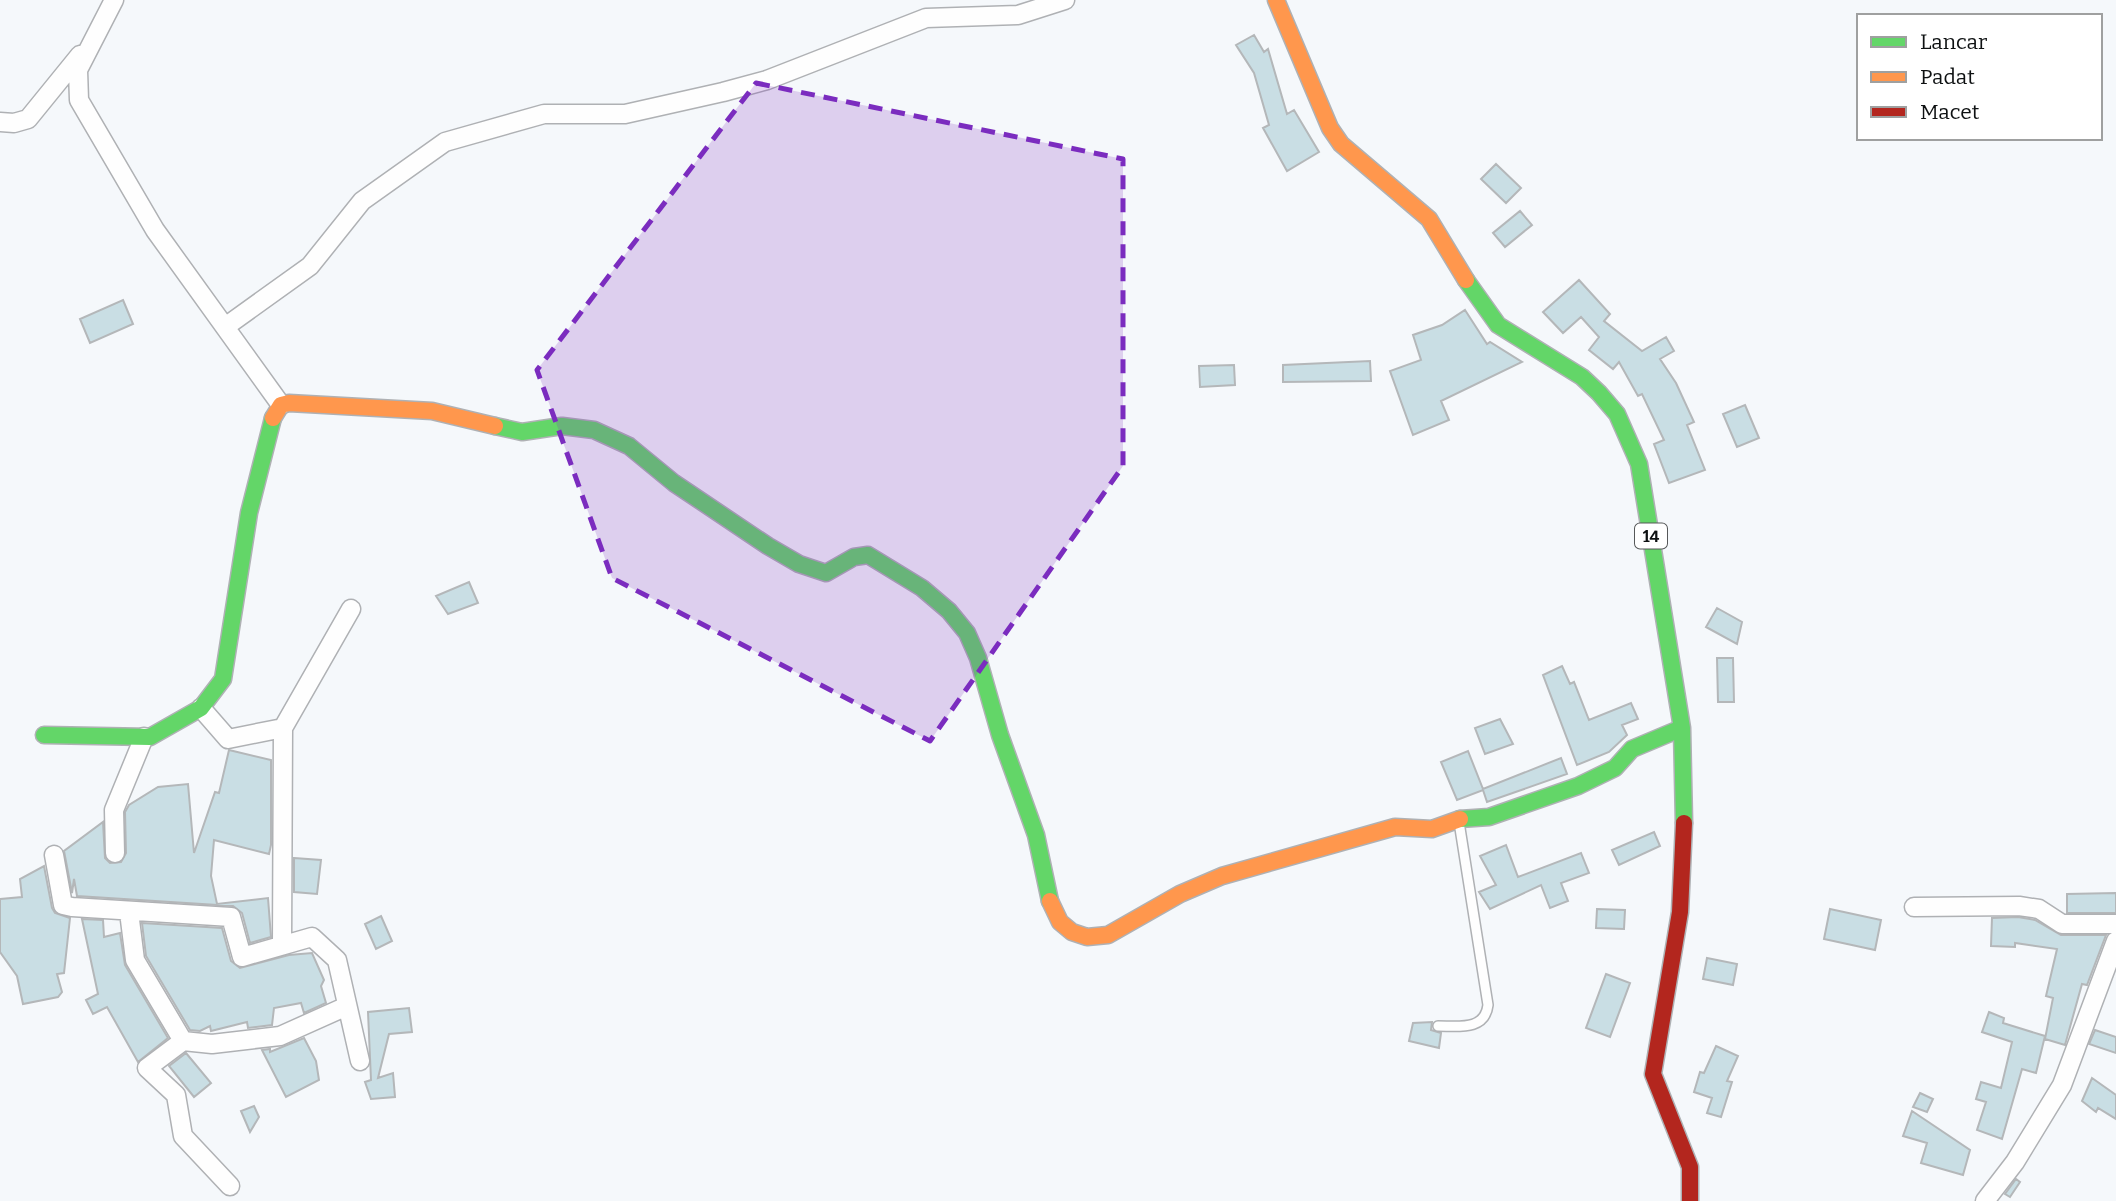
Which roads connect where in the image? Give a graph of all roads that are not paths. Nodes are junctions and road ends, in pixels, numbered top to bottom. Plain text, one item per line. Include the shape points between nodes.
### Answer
1 (114, 0) edge
2 (1065, 0) edge
3 (1276, 0) edge
4 (98, 31) junction
5 (0, 122) edge
6 (225, 327) junction
7 (281, 405) junction
8 (351, 608) dead end
9 (201, 708) junction
10 (283, 728) junction
11 (1682, 728) junction
12 (44, 734) dead end
13 (144, 737) junction
14 (1459, 819) junction
15 (115, 853) dead end
16 (54, 855) dead end
17 (1914, 907) dead end
18 (129, 912) junction
19 (2116, 925) edge
20 (2116, 941) edge
21 (282, 945) junction
22 (347, 1006) junction
23 (1438, 1026) dead end
24 (183, 1041) junction
25 (360, 1061) dead end
26 (230, 1186) dead end
27 (1690, 1201) edge
28 (1985, 1201) edge

1 - 4 street
2 - 6 street via 1018,15 926,18 767,80 723,92 625,114 544,114 445,142 362,201 310,266
3 - 11 main road, 14 via 1341,144 1429,219 1498,325 1582,377 1617,414 1641,476
4 - 5 street via 34,114 21,122
4 - 6 street via 78,70 79,100 155,230
6 - 7 street
7 - 9 main road via 273,417 249,513 223,679
7 - 14 main road via 432,411 523,432 562,426 594,430 629,446 674,483 799,564 826,573 866,555 886,565 944,606 968,635 1041,851 1052,902 1059,921 1070,932 1096,937 1122,929 1205,881 1395,827 1432,829
8 - 10 street
9 - 10 street via 228,739
9 - 13 main road
10 - 21 street
11 - 14 main road via 1632,749 1615,768 1578,786 1489,817
11 - 27 main road, 14 via 1685,793 1680,912 1653,1074 1693,1171
12 - 13 main road
13 - 15 street via 114,810
14 - 23 lane via 1488,1005 1483,1019 1473,1026
16 - 18 street via 63,905
17 - 19 street via 2019,906 2039,909 2062,924
18 - 21 street via 232,917 242,957
18 - 24 street via 135,960
20 - 28 street via 2062,1085
21 - 22 street via 312,937 320,944 337,960
22 - 24 street via 280,1036 212,1044
22 - 25 street
24 - 26 street via 147,1068 176,1095 183,1136

